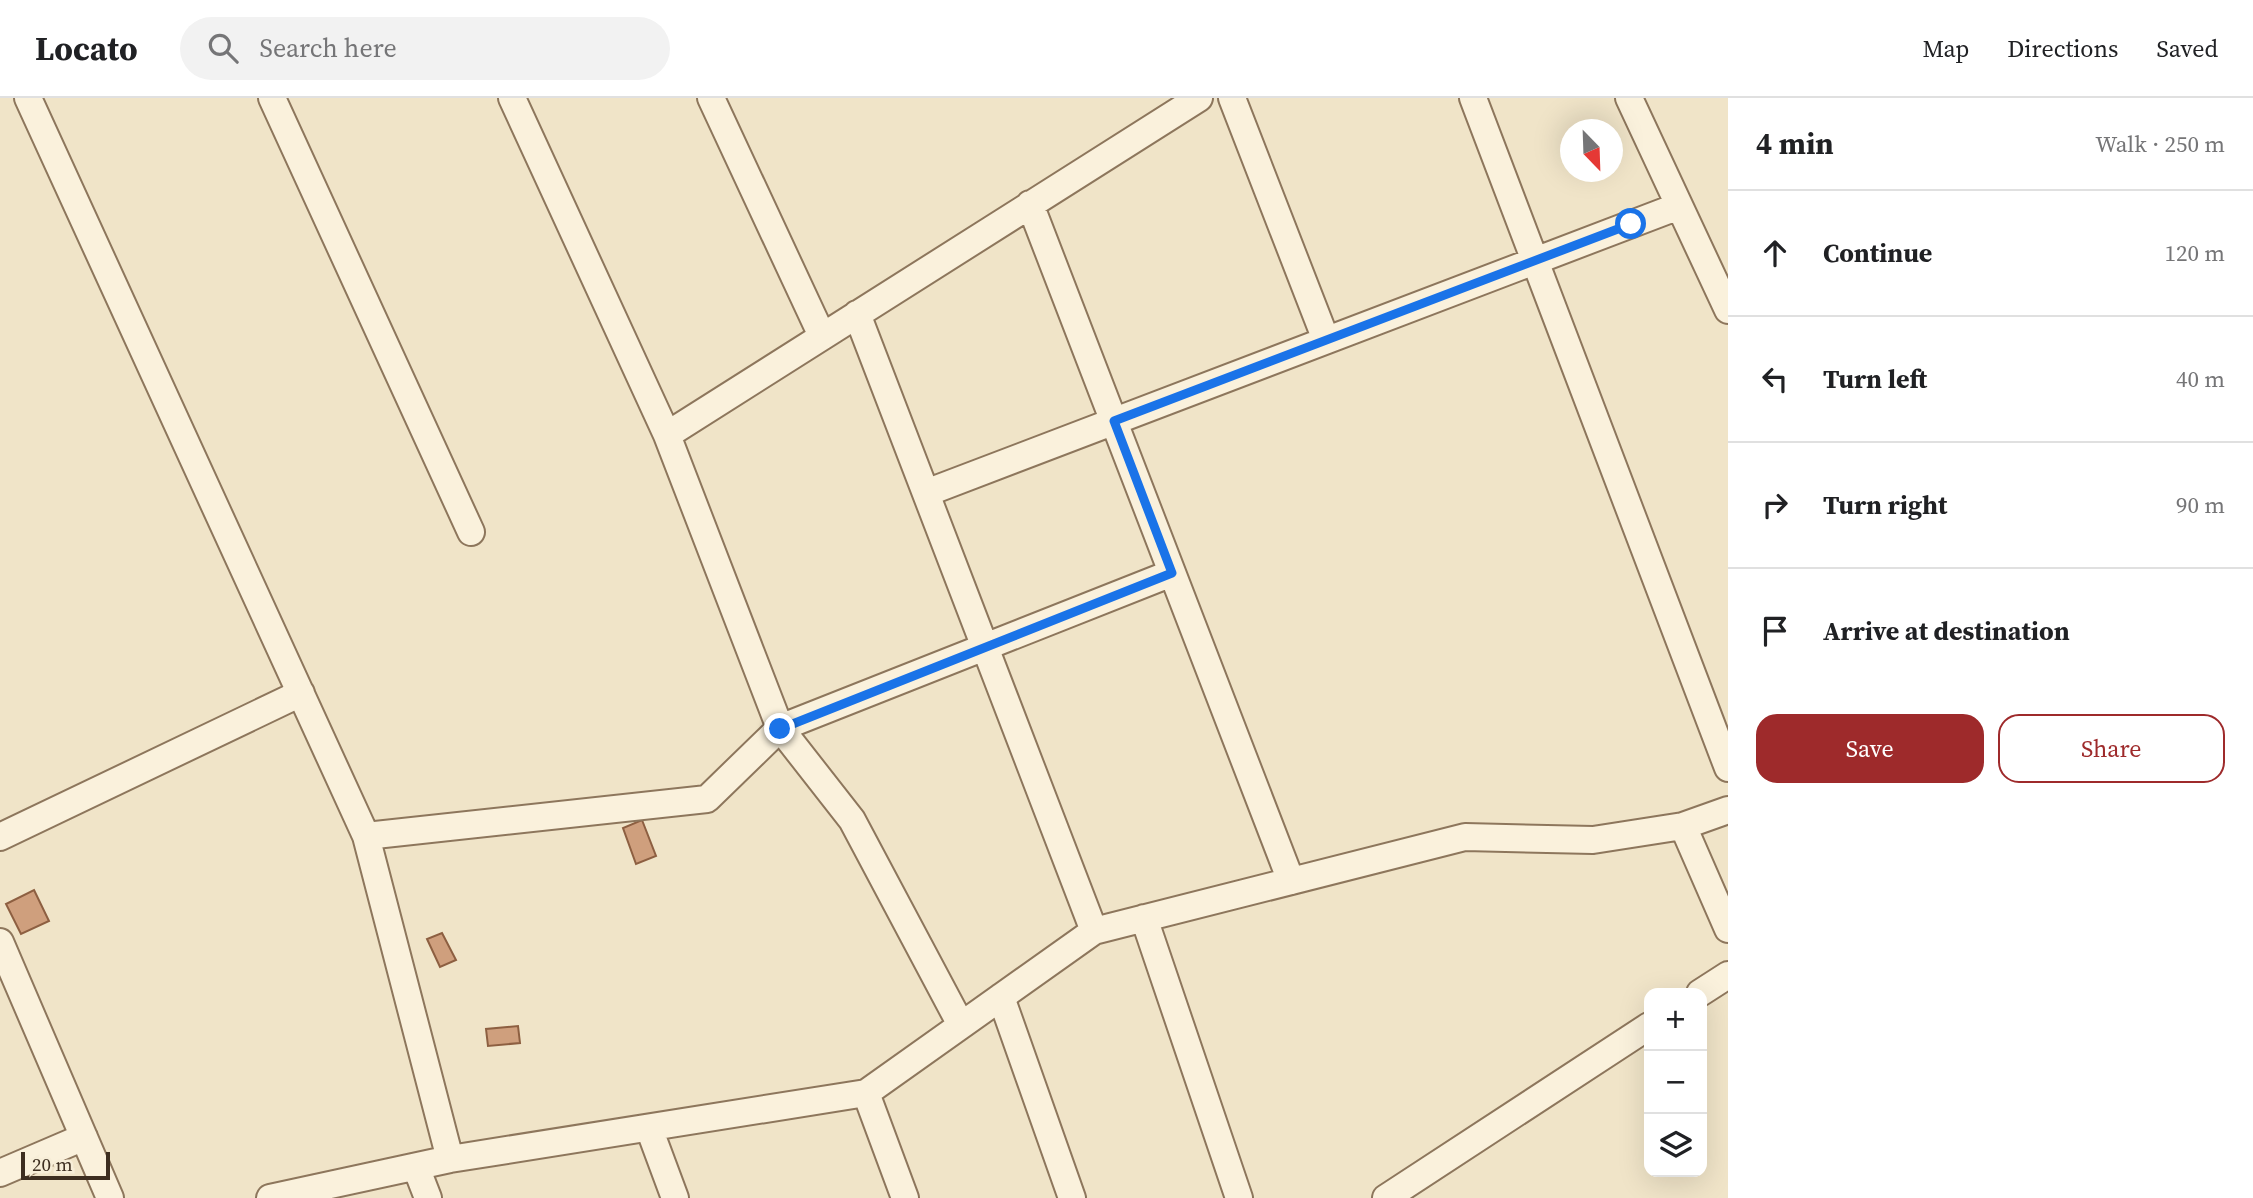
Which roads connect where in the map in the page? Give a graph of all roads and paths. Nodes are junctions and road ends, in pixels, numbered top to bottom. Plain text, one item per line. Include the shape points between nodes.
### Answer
1 (28, 98) edge
2 (272, 98) edge
3 (512, 98) edge
4 (711, 98) edge
5 (1199, 98) edge
6 (1232, 98) edge
7 (1473, 98) edge
8 (1629, 98) edge
9 (1030, 204) junction
10 (1679, 206) junction
11 (1535, 260) junction
12 (1728, 310) edge
13 (857, 314) junction
14 (822, 336) junction
15 (1326, 340) junction
16 (1114, 421) junction
17 (667, 435) junction
18 (926, 492) junction
19 (471, 532) dead end
20 (1172, 573) junction
21 (985, 647) junction
22 (301, 693) junction
23 (780, 729) junction
24 (1728, 768) edge
25 (1728, 810) edge
26 (1684, 827) junction
27 (366, 835) junction
28 (0, 837) edge
29 (1291, 881) junction
30 (1144, 918) junction
31 (1728, 929) edge
32 (1094, 931) junction
33 (0, 942) edge
34 (1728, 975) edge
35 (1707, 988) edge
36 (1001, 997) junction
37 (961, 1025) junction
38 (1644, 1029) edge
39 (866, 1093) junction
40 (649, 1128) junction
41 (84, 1137) junction
42 (450, 1160) junction
43 (416, 1167) junction
44 (0, 1172) edge
45 (110, 1198) edge
46 (270, 1198) edge
47 (429, 1198) edge
48 (675, 1198) edge
49 (905, 1198) edge
50 (1072, 1198) edge
51 (1239, 1198) edge
52 (1386, 1198) edge

1 - 22 street
2 - 19 street
3 - 17 street
4 - 14 street
5 - 9 street
6 - 15 street
7 - 11 street
8 - 10 street
9 - 13 street
9 - 16 street
10 - 11 street
10 - 12 street
11 - 15 street
11 - 24 street
13 - 14 street
13 - 18 street
14 - 17 street
15 - 16 street
16 - 18 street
16 - 20 street
17 - 23 street
18 - 21 street
20 - 21 street
20 - 29 street
21 - 23 street
21 - 32 street
22 - 27 street
22 - 28 street
23 - 27 street via 707,799
23 - 37 street via 852,820
25 - 26 street
26 - 29 street via 1592,840 1465,837
26 - 31 street
27 - 42 street
29 - 30 street
30 - 32 street
30 - 51 street
32 - 36 street
33 - 41 street
34 - 35 street
36 - 37 street
36 - 50 street
37 - 39 street
38 - 52 street
39 - 40 street
39 - 49 street
40 - 42 street
40 - 48 street
41 - 44 street
41 - 45 street
42 - 43 street
43 - 46 street
43 - 47 street

